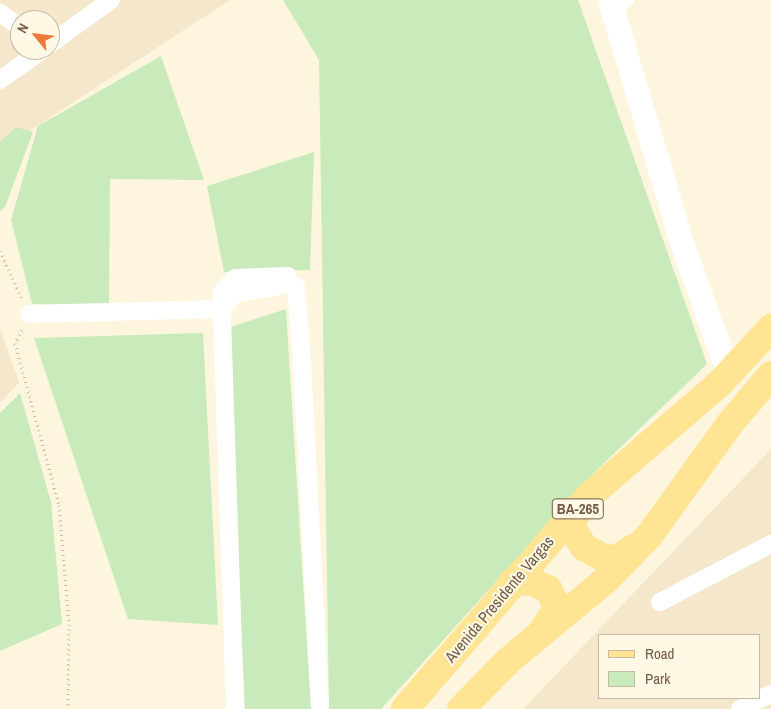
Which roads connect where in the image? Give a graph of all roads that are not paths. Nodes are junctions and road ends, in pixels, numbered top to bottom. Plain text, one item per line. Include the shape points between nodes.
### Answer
1 (111, 0) edge
2 (618, 5) edge
3 (60, 37) edge
4 (28, 60) edge
5 (0, 80) edge
6 (222, 309) junction
7 (29, 314) road end
8 (771, 328) edge
9 (729, 374) junction
10 (771, 375) edge
11 (588, 497) junction
12 (649, 536) junction
13 (771, 544) edge
14 (511, 583) junction
15 (660, 602) dead end
16 (535, 639) junction
17 (508, 661) junction
18 (767, 701) edge
19 (236, 709) edge
20 (320, 709) edge
21 (405, 709) edge
22 (461, 709) edge
23 (487, 709) edge
24 (740, 709) edge

1 - 3 street
2 - 9 street via 682,243
4 - 5 street
6 - 7 street
6 - 19 street
6 - 20 street via 236,292 296,286
8 - 9 main road, Avenida Presidente Vargas / BA-265
9 - 11 main road, Avenida Presidente Vargas / BA-265
10 - 12 main road via 732,421
11 - 12 main road via 570,525 576,540 593,554 616,559
11 - 14 main road, Avenida Presidente Vargas / BA-265
12 - 16 main road via 607,580
13 - 15 street
14 - 16 main road via 541,583 556,602 550,622
14 - 21 main road, Avenida Presidente Vargas / BA-265
16 - 17 main road
17 - 22 main road
17 - 23 main road
18 - 24 street

